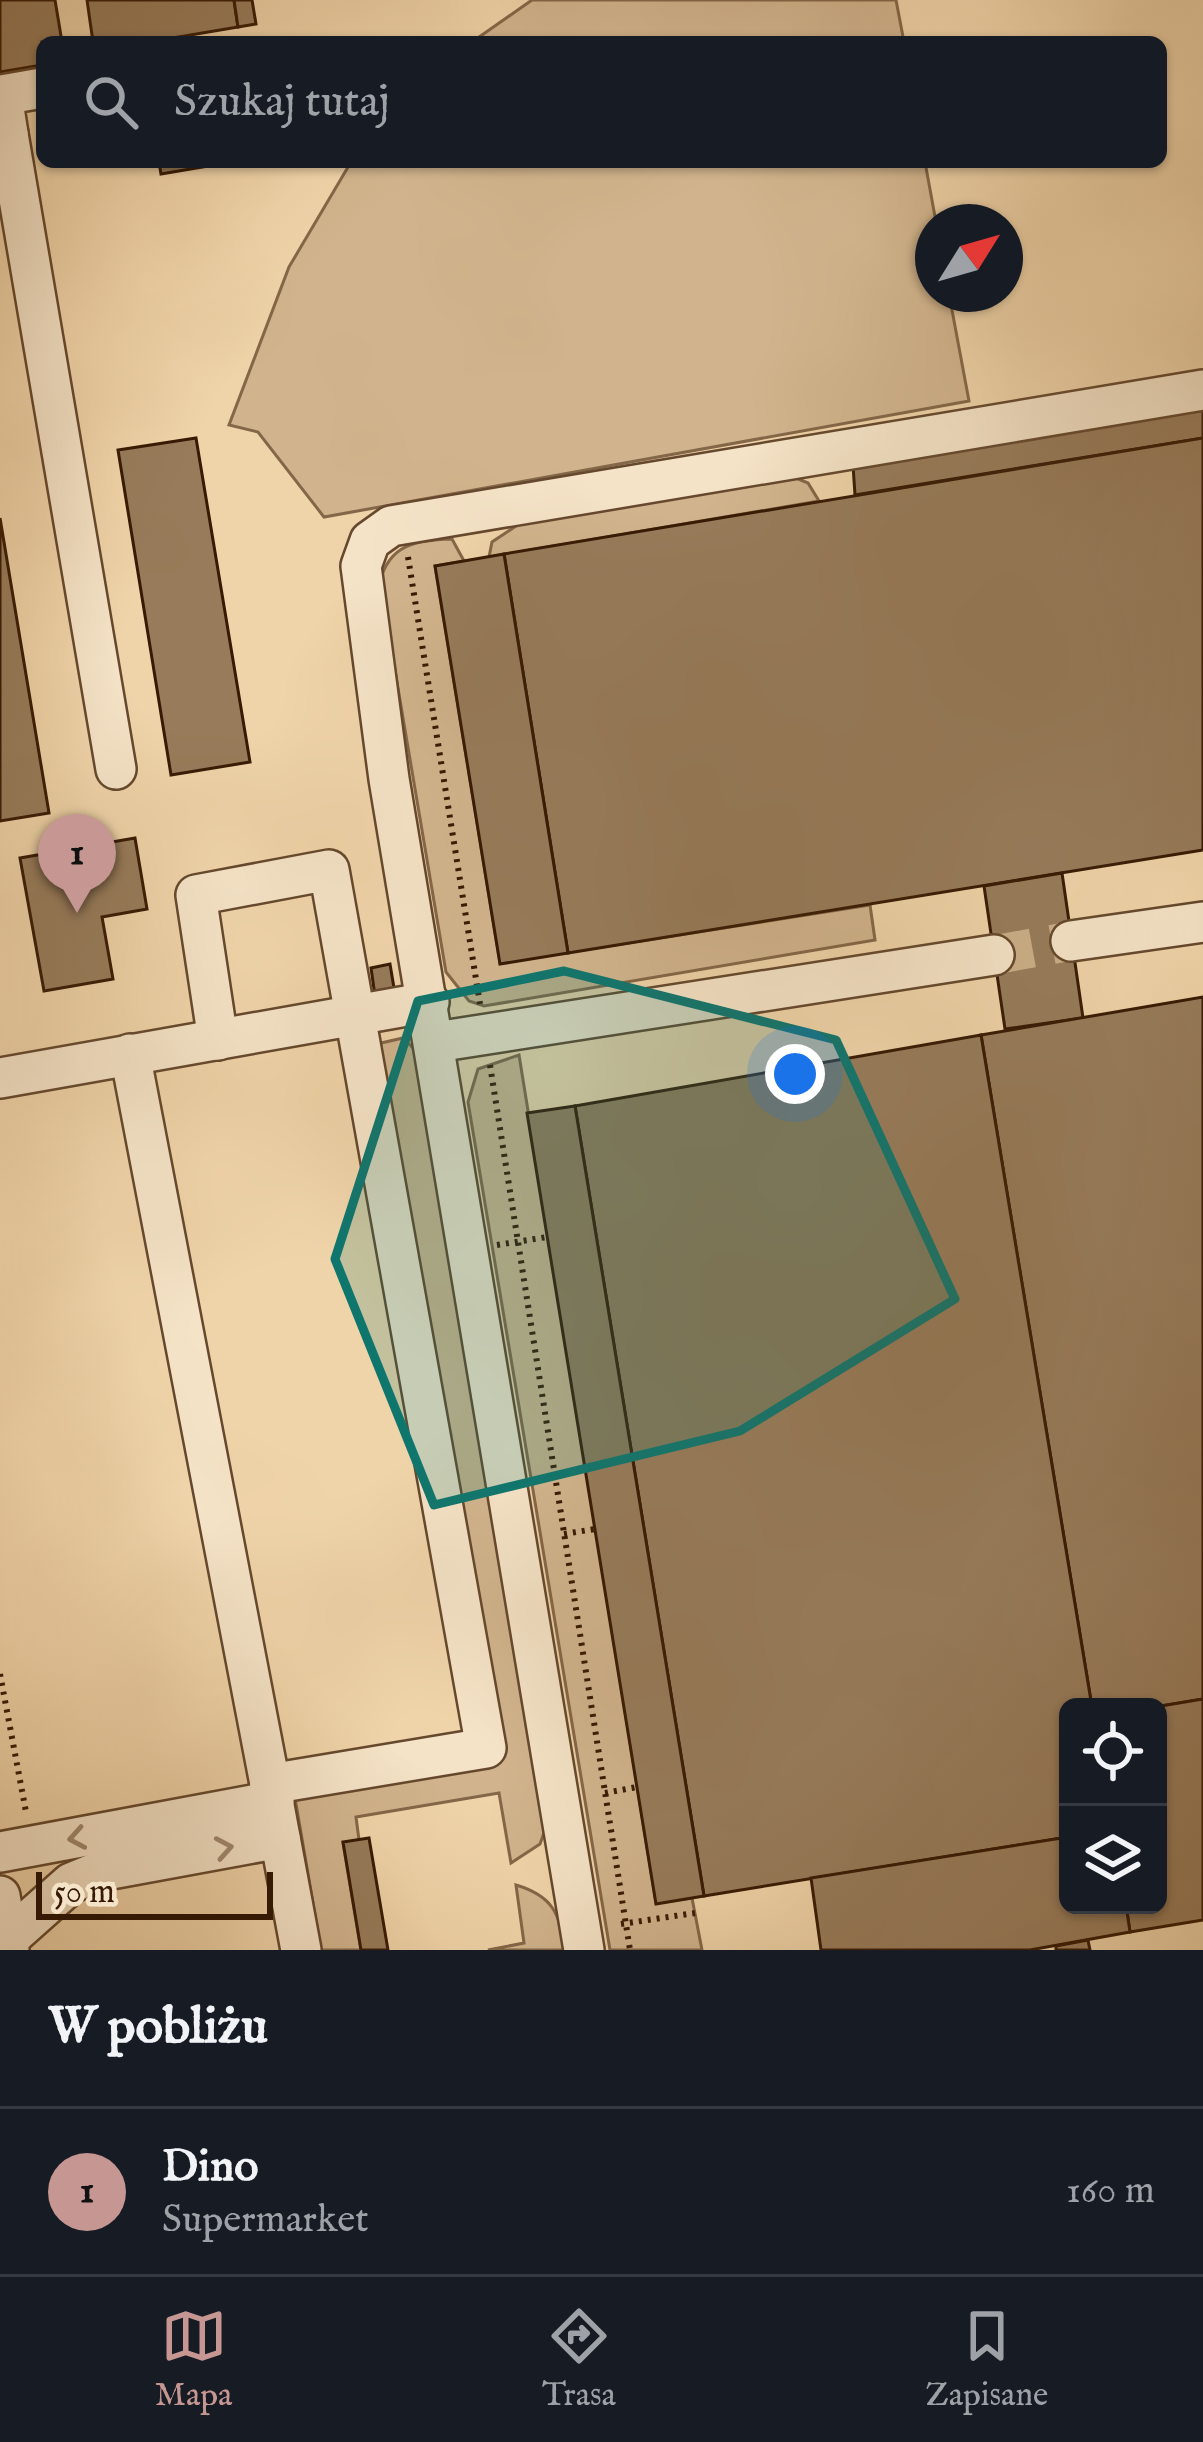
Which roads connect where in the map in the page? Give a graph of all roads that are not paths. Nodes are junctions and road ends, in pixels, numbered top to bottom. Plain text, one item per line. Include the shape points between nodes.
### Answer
1 (36, 89) edge
2 (4, 135) edge
3 (1203, 391) edge
4 (116, 769) dead end
5 (1203, 922) edge
6 (1071, 941) tunnel mouth
7 (994, 955) tunnel mouth
8 (429, 1002) junction
9 (355, 1015) junction
10 (218, 1040) junction
11 (436, 1042) junction
12 (130, 1054) junction
13 (0, 1078) edge
14 (275, 1808) junction
15 (0, 1852) edge
16 (0, 1896) edge
17 (8, 1945) edge
18 (302, 1950) edge
19 (584, 1950) edge

1 - 2 street via 2,95
2 - 4 street
3 - 8 street via 391,526 370,541 362,566 389,778
5 - 6 street
7 - 11 street
8 - 9 street
8 - 11 street
9 - 10 street
9 - 10 street via 329,870 196,895
9 - 14 street via 486,1748
10 - 12 street
11 - 19 street
12 - 13 street
12 - 14 street
14 -> 15 street
17 -> 14 street via 71,1882
14 - 18 street
16 - 17 street

